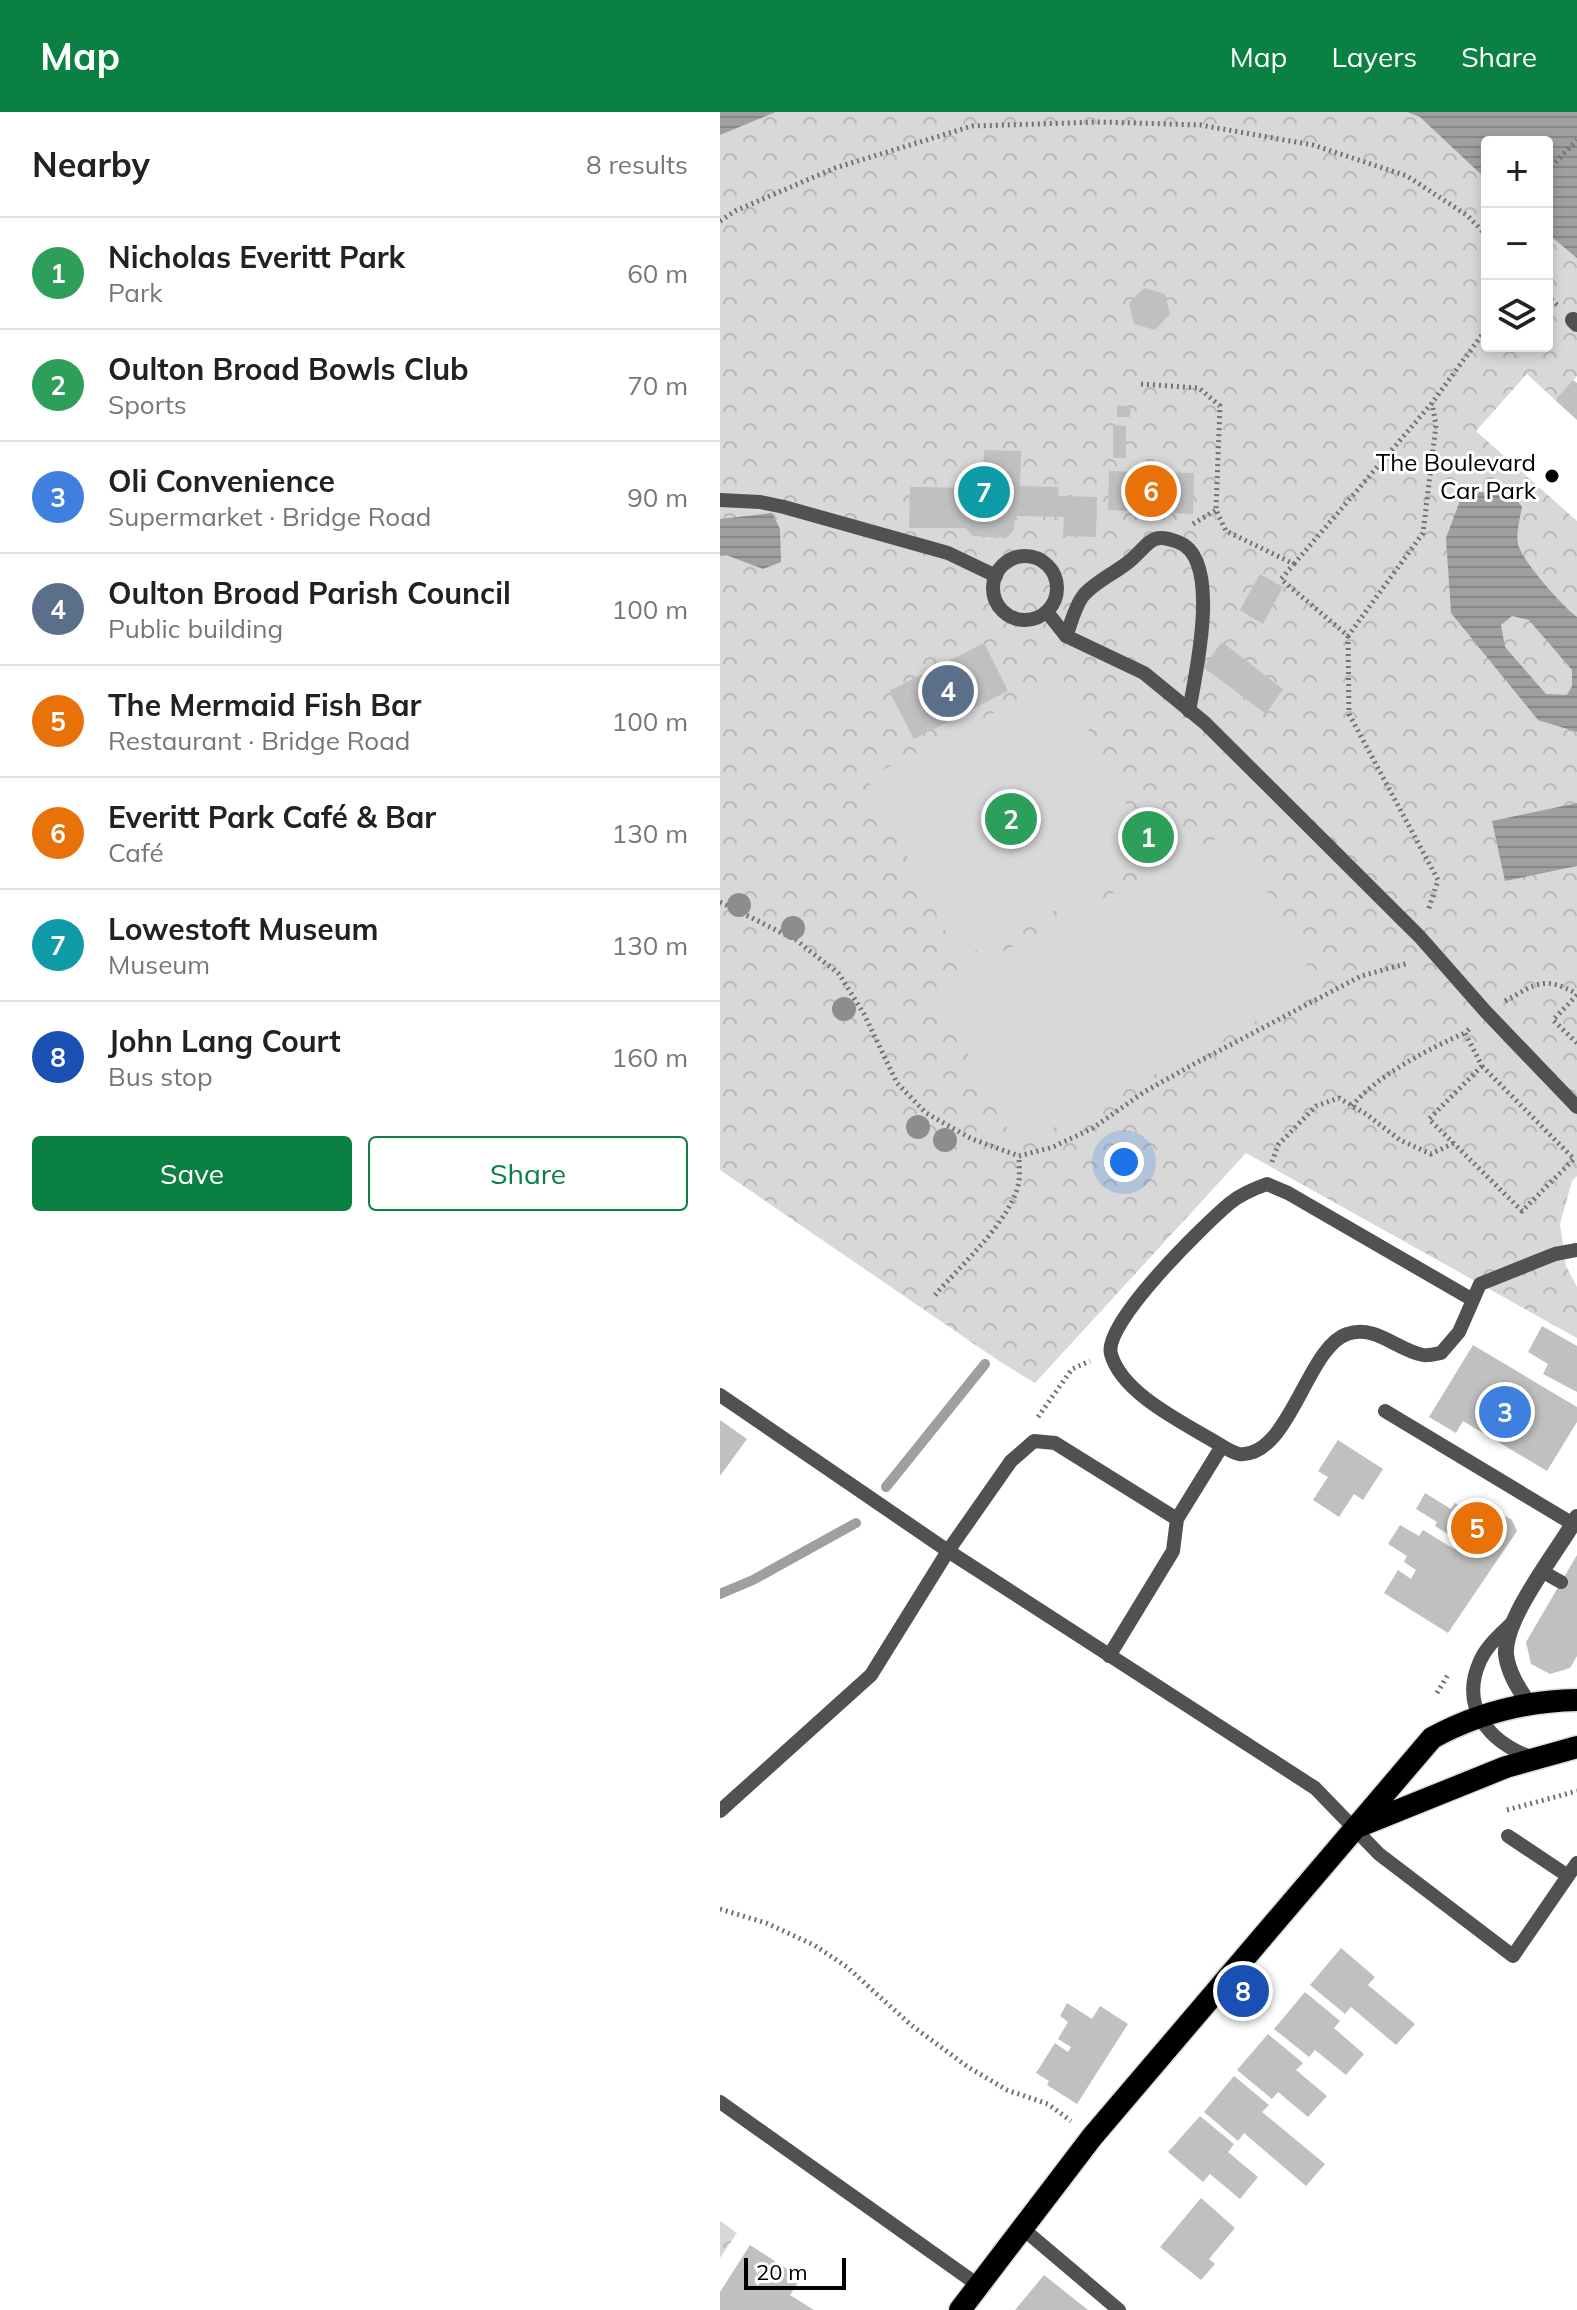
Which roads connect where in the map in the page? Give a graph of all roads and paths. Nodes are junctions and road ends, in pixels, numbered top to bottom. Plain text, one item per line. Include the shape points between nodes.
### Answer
1 (1577, 140) edge
2 (1553, 165) edge
3 (720, 221) edge
4 (1481, 230) edge
5 (1481, 336) edge
6 (1141, 384) dead end
7 (1432, 403) junction
8 (720, 500) edge
9 (1294, 564) junction
10 (996, 576) junction
11 (1047, 612) junction
12 (1066, 636) junction
13 (1348, 636) junction
14 (1189, 711) junction
15 (720, 902) edge
16 (1420, 937) junction
17 (1438, 956) junction
18 (1577, 994) edge
19 (1495, 1006) dead end
20 (1465, 1033) dead end
21 (1577, 1043) edge
22 (1352, 1106) junction
23 (1577, 1107) edge
24 (1454, 1143) junction
25 (1019, 1156) junction
26 (1267, 1184) junction
27 (1577, 1250) edge
28 (935, 1295) dead end
29 (1473, 1300) junction
30 (1110, 1353) junction
31 (720, 1395) edge
32 (1385, 1411) dead end
33 (1034, 1441) junction
34 (1222, 1446) junction
35 (1177, 1519) junction
36 (1575, 1521) edge
37 (948, 1551) junction
38 (1543, 1572) junction
39 (1561, 1582) dead end
40 (1514, 1620) junction
41 (1109, 1656) junction
42 (1577, 1700) edge
43 (1529, 1704) junction
44 (1479, 1716) junction
45 (1577, 1747) edge
46 (1533, 1758) junction
47 (1577, 1791) edge
48 (720, 1811) edge
49 (1502, 1812) dead end
50 (1354, 1828) junction
51 (1508, 1836) dead end
52 (1573, 1870) edge
53 (720, 1909) edge
54 (720, 2102) edge
55 (1092, 2137) junction
56 (1022, 2228) junction
57 (978, 2285) junction
58 (960, 2310) edge
59 (1119, 2310) edge

1 - 2 path
3 - 4 path via 835,168 972,126 1101,122 1200,125 1313,145 1407,176
5 - 7 path
6 - 9 path via 1199,388 1220,406 1216,510 1226,531
7 - 9 path
7 - 13 path via 1436,425 1423,533
8 - 10 lane via 784,507 948,553
9 - 13 path via 1281,579
10 - 11 lane via 995,598 1007,615 1028,620
10 - 11 lane via 1019,557 1048,565 1057,584
11 - 12 lane, bridge
12 - 14 lane, bridge via 1144,673
12 - 14 lane via 1083,596 1147,541 1163,537 1185,544 1199,566 1203,592
13 - 16 path via 1349,714 1438,880
14 - 16 lane, bridge
15 - 25 path via 796,940 839,974 897,1083 926,1113 972,1139
16 - 17 lane, bridge
17 - 23 lane, bridge
17 - 25 path via 1361,976 1144,1092 1093,1128
18 - 19 path via 1544,982
18 - 21 path via 1553,1020
20 - 22 path via 1365,1090
22 - 24 path via 1400,1140 1431,1154
22 - 26 path via 1339,1098 1316,1106 1278,1145
24 - 24 path via 1429,1119 1482,1066 1574,1159 1522,1211
25 - 28 path via 1019,1183 1008,1208
26 - 29 lane
26 - 30 lane via 1231,1202 1175,1256 1122,1321 1112,1336
27 - 29 lane via 1480,1284
29 - 34 lane via 1459,1332 1441,1353 1424,1355 1374,1333 1343,1334 1325,1351 1272,1439 1255,1451 1238,1454
30 - 33 path via 1072,1369 1035,1420
30 - 34 lane via 1139,1395
31 - 37 lane
32 - 36 lane
33 - 35 lane via 1055,1443
33 - 37 lane via 1011,1461
34 - 35 lane
35 - 41 lane via 1173,1551
36 - 38 street
37 - 41 lane
37 - 48 lane via 871,1675
38 - 39 lane
38 - 40 street
40 - 43 street via 1506,1656
40 - 44 lane via 1481,1659 1473,1687
41 - 50 lane via 1315,1788
42 - 43 highway
43 - 44 highway
44 - 46 lane via 1501,1744
44 - 50 highway via 1432,1738
45 - 46 highway
46 - 50 highway
47 - 49 path
50 - 52 lane via 1379,1854 1513,1956
50 - 55 highway
51 - 52 lane
53 - 55 path via 814,1945 968,2067 1007,2090 1048,2104
54 - 57 lane
55 - 56 highway
56 - 57 highway
56 - 59 lane
57 - 58 highway

